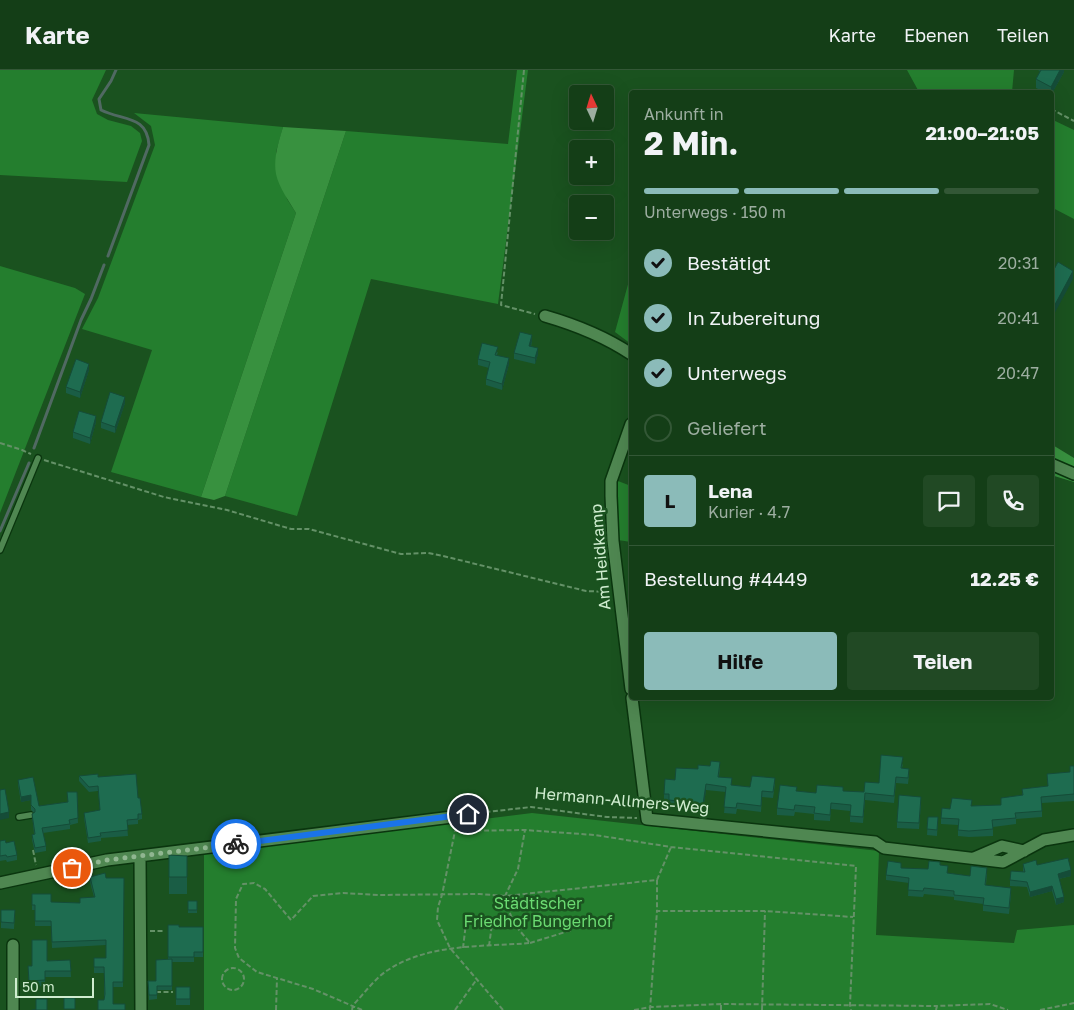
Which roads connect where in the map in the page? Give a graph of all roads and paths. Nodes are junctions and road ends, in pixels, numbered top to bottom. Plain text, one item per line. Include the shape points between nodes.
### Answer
1 (524, 70) edge
2 (1054, 111) edge
3 (1074, 121) edge
4 (545, 316) joint
5 (629, 353) edge
6 (629, 430) edge
7 (0, 443) edge
8 (38, 458) junction
9 (1054, 465) edge
10 (1074, 474) edge
11 (0, 550) edge
12 (619, 591) junction
13 (629, 673) edge
14 (632, 700) edge
15 (468, 814) joint
16 (30, 815) edge
17 (19, 816) dead end
18 (648, 819) junction
19 (525, 830) junction
20 (1074, 835) edge
21 (671, 847) junction
22 (33, 850) edge
23 (140, 856) junction
24 (38, 875) junction
25 (656, 880) junction
26 (0, 883) edge
27 (442, 895) junction
28 (506, 896) junction
29 (657, 911) junction
30 (765, 911) junction
31 (854, 917) junction
32 (489, 921) junction
33 (492, 924) junction
34 (572, 930) dead end
35 (140, 931) junction
36 (165, 931) dead end
37 (530, 943) junction
38 (13, 945) dead end
39 (489, 946) junction
40 (450, 948) junction
41 (463, 948) junction
42 (277, 978) junction
43 (477, 979) junction
44 (225, 986) joint
45 (141, 992) junction
46 (174, 992) edge
47 (1074, 1003) edge
48 (721, 1004) junction
49 (740, 1004) junction
50 (762, 1004) junction
51 (353, 1005) junction
52 (850, 1005) junction
53 (937, 1006) junction
54 (650, 1008) edge
55 (13, 1010) edge
56 (141, 1010) edge
57 (276, 1010) edge
58 (352, 1010) edge
59 (362, 1010) edge
60 (455, 1010) edge
61 (503, 1010) edge
62 (634, 1010) edge
63 (721, 1010) edge
64 (740, 1010) edge
65 (762, 1010) edge
66 (851, 1010) edge
67 (936, 1010) edge
68 (1008, 1010) edge
69 (1040, 1010) edge

1 - 4 path via 501,305
2 - 3 path
4 - 5 street via 582,327
6 - 12 street, Am Heidkamp via 611,481
7 - 8 path
8 - 11 lane
8 - 12 path via 164,497 227,510 291,529 309,529 401,554 443,556 586,591
9 - 10 street
12 - 13 street, Am Heidkamp
14 - 18 street
15 - 18 path, Hermann-Allmers-Weg via 531,807
15 - 23 street
16 - 17 lane
18 - 20 street, Hermann-Allmers-Weg via 875,842 884,848 1003,862 1044,840
19 - 21 path via 595,835
19 - 27 path via 455,831
19 - 28 path via 518,868
21 - 25 path
21 - 31 path via 856,866
22 - 24 path
23 - 24 street
23 - 35 street
24 - 26 street
25 - 28 path
25 - 29 path
27 - 28 path
27 - 40 path via 437,920
27 - 42 path via 343,893 313,896 291,920 265,889 254,883 243,884 236,899 235,948 239,958 248,966
28 - 37 path via 504,902 515,925
29 - 30 path
29 - 54 path
30 - 31 path
30 - 50 path
31 - 52 path
32 - 33 path
32 - 33 path via 494,920
32 - 41 path via 466,923
33 - 39 path
34 - 37 path
35 - 36 path
35 - 45 street
37 - 39 path
38 - 55 street
39 - 41 path
40 - 41 path
40 - 43 path
40 - 51 path via 418,954 387,970
42 - 51 path
42 - 57 path
43 - 60 path
43 - 61 path
44 - 44 path via 232,989 240,987 244,979 241,972 234,968 226,971 222,978
45 - 46 path
45 - 56 street
47 - 69 path
48 - 49 path
48 - 54 path
48 - 63 path
49 - 50 path
49 - 64 path
50 - 52 path
50 - 65 path
51 - 58 path
51 - 59 path
52 - 53 path
52 - 66 path
53 - 67 path
53 - 68 path via 990,1004
54 - 62 path

